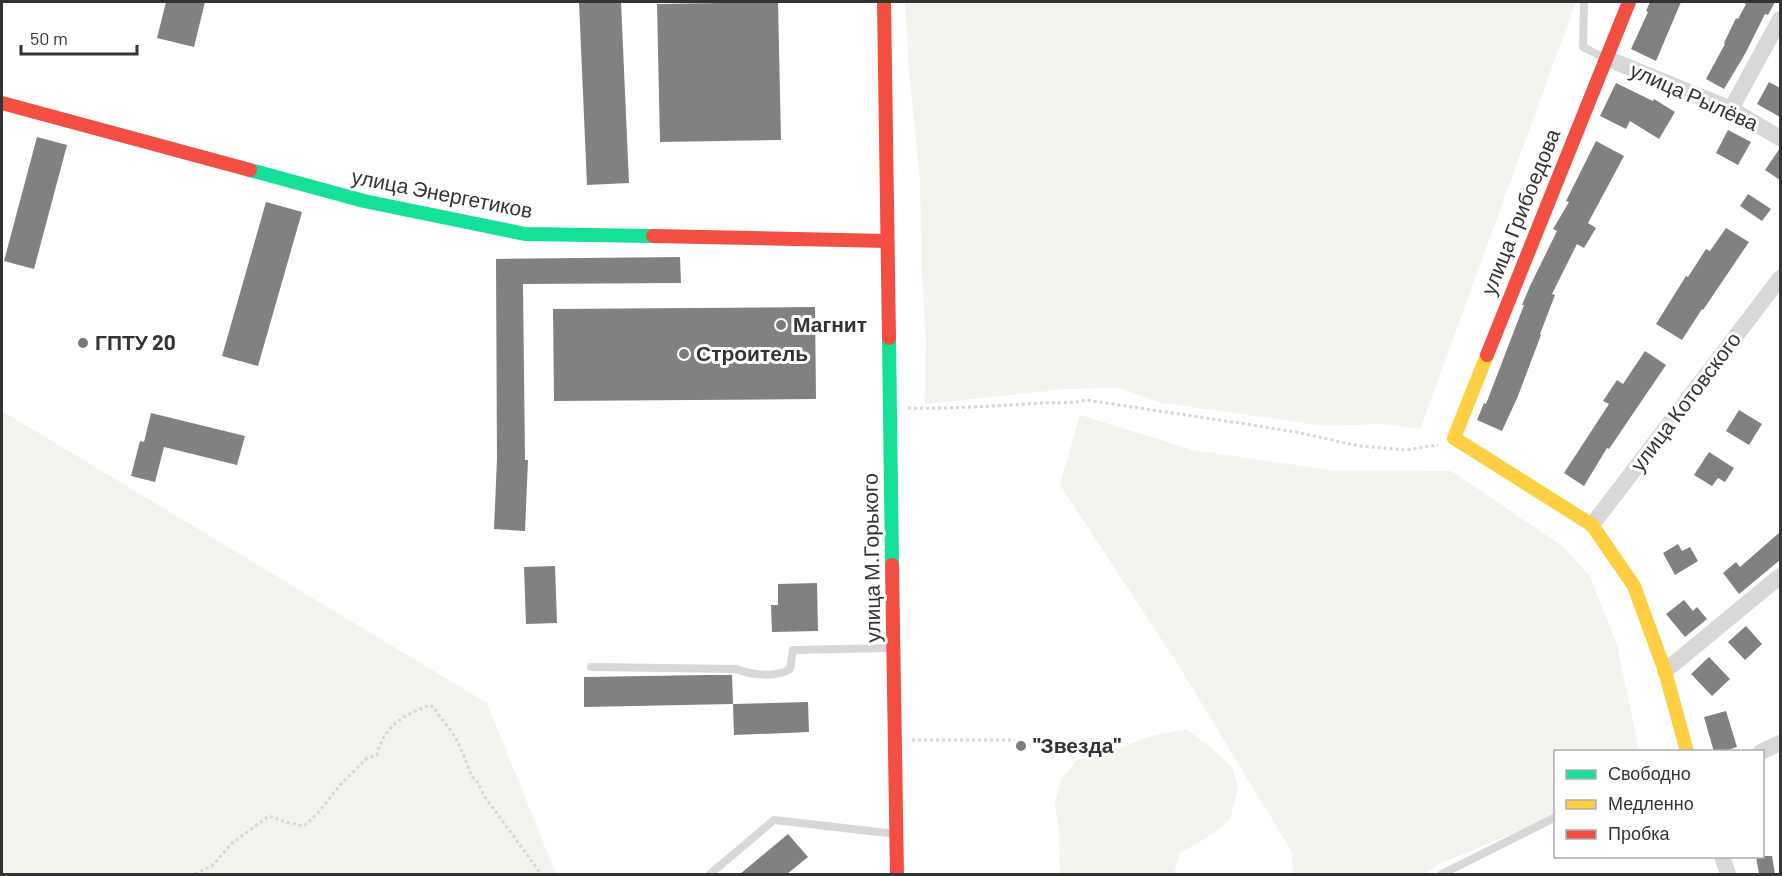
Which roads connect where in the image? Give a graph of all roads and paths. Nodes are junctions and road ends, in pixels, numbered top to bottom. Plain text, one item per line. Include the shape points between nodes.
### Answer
1 (884, 2) edge
2 (1584, 2) edge
3 (1629, 2) edge
4 (1780, 19) edge
5 (1606, 58) junction
6 (2, 104) edge
7 (1731, 109) junction
8 (1780, 138) edge
9 (887, 241) junction
10 (1780, 278) edge
11 (908, 408) dead end
12 (1454, 438) junction
13 (1592, 525) junction
14 (1780, 576) edge
15 (894, 648) junction
16 (591, 667) dead end
17 (1665, 671) junction
18 (895, 740) junction
19 (1015, 740) dead end
20 (1780, 743) edge
21 (1687, 750) edge
22 (1764, 751) edge
23 (1554, 818) edge
24 (896, 834) junction
25 (1723, 858) edge
26 (195, 874) edge
27 (541, 874) edge
28 (710, 874) edge
29 (897, 874) edge
30 (1442, 874) edge
31 (1728, 874) edge

1 - 9 street, улица М.Горького
2 - 5 lane via 1583,47
3 - 5 street, улица Грибоедова
4 - 7 street
5 - 7 street, улица Рылёва
5 - 12 street, улица Грибоедова
6 - 9 street, улица Энергетиков via 364,201 525,234
7 - 8 street, улица Рылёва
9 - 15 street, улица М.Горького
10 - 13 street, улица Котовского
11 - 12 path via 1086,400 1252,424 1359,446 1414,450
12 - 13 street
13 - 17 street via 1634,586
14 - 17 street
15 - 16 lane via 793,650 790,669 783,674 748,674 736,669
15 - 18 street, улица М.Горького
17 - 21 street
18 - 19 path
18 - 24 street, улица М.Горького
20 - 22 street
23 - 30 lane
24 - 28 lane via 774,820
24 - 29 street, улица М.Горького
25 - 31 street
26 - 27 path via 212,866 232,843 269,816 304,826 367,758 377,755 390,726 429,705 451,730 472,777

